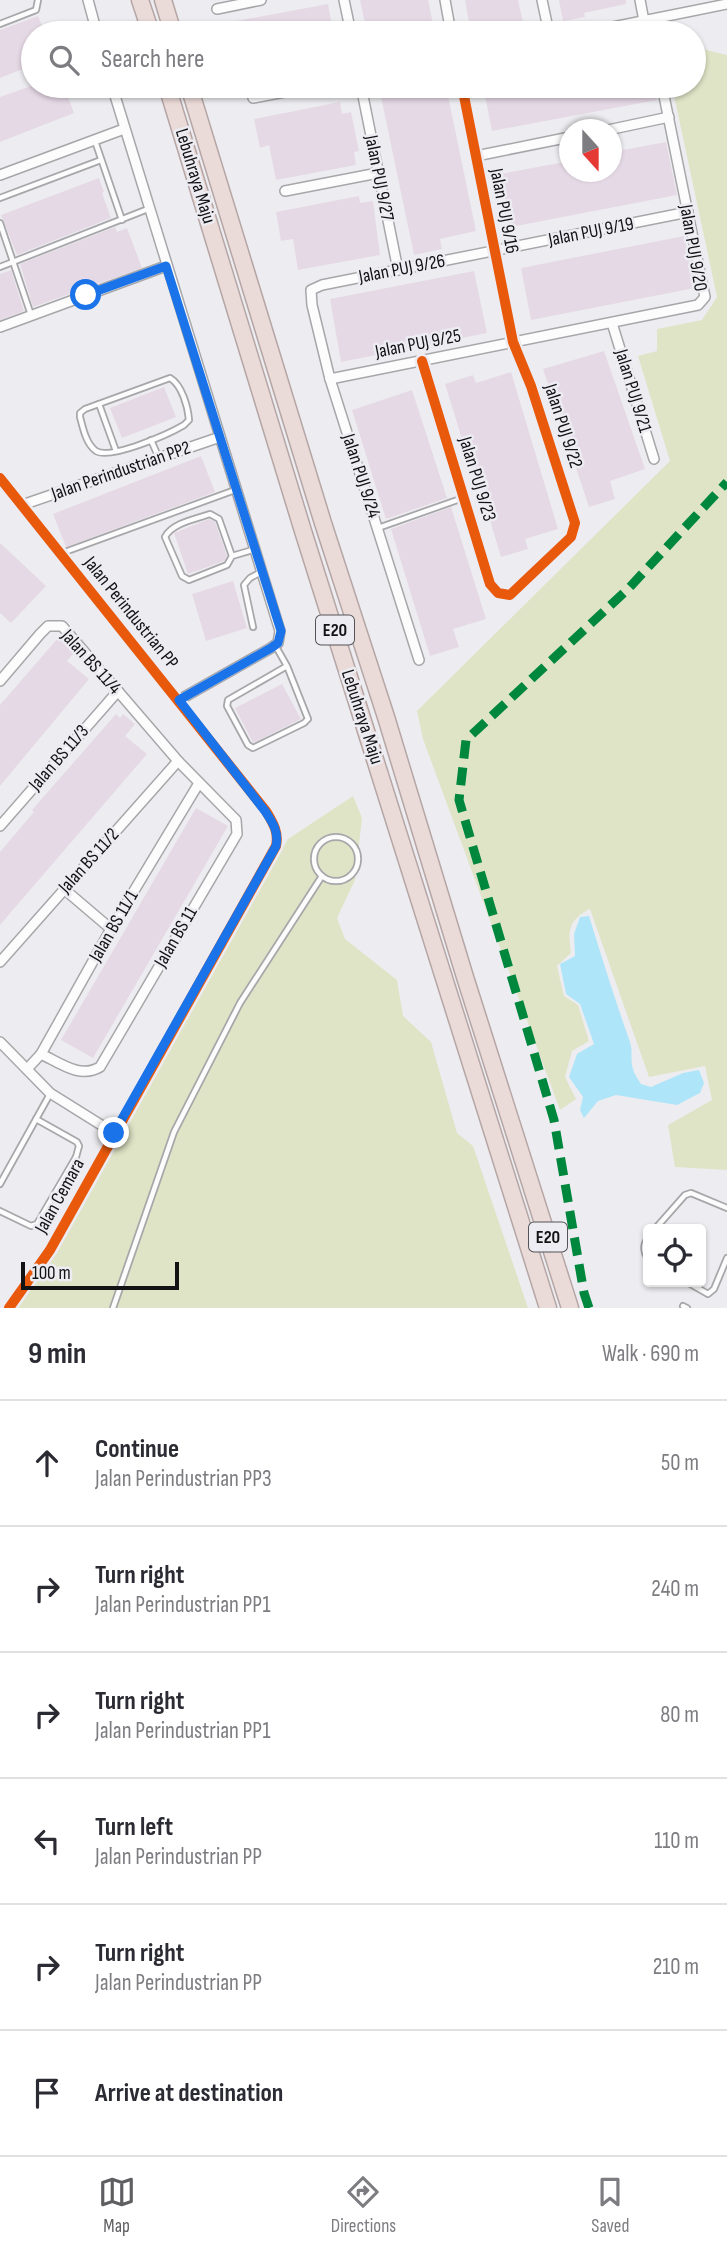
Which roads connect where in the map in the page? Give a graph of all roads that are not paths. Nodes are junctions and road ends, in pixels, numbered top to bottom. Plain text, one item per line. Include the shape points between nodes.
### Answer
1 (38, 0) edge
2 (88, 0) edge
3 (140, 0) edge
4 (163, 0) edge
5 (261, 0) edge
6 (344, 0) edge
7 (445, 0) edge
8 (542, 0) edge
9 (640, 0) edge
10 (727, 4) edge
11 (217, 9) dead end
12 (94, 21) edge
13 (146, 21) edge
14 (169, 21) edge
15 (348, 21) edge
16 (449, 21) edge
17 (546, 21) edge
18 (647, 21) joint
19 (0, 24) edge
20 (115, 98) edge
21 (171, 98) edge
22 (193, 98) edge
23 (363, 98) edge
24 (464, 98) edge
25 (665, 98) edge
26 (669, 117) junction
27 (622, 127) edge
28 (124, 129) junction
29 (559, 139) edge
30 (95, 140) junction
31 (476, 156) junction
32 (101, 160) junction
33 (378, 173) junction
34 (0, 175) edge
35 (285, 191) dead end
36 (0, 198) edge
37 (148, 209) junction
38 (688, 212) junction
39 (122, 220) junction
40 (0, 223) edge
41 (495, 251) junction
42 (14, 262) junction
43 (166, 266) junction
44 (0, 267) edge
45 (398, 270) junction
46 (311, 290) joint
47 (32, 316) junction
48 (612, 323) junction
49 (0, 327) edge
50 (513, 342) junction
51 (422, 360) junction
52 (330, 379) junction
53 (99, 404) junction
54 (220, 437) junction
55 (151, 440) junction
56 (116, 451) junction
57 (159, 457) junction
58 (654, 459) dead end
59 (0, 478) edge
60 (236, 489) junction
61 (464, 497) junction
62 (22, 505) junction
63 (378, 528) junction
64 (256, 549) junction
65 (62, 553) junction
66 (232, 556) junction
67 (262, 572) junction
68 (510, 595) joint
69 (253, 626) dead end
70 (275, 645) junction
71 (419, 660) dead end
72 (287, 666) junction
73 (0, 681) edge
74 (118, 691) junction
75 (179, 700) junction
76 (178, 761) junction
77 (199, 783) junction
78 (0, 825) edge
79 (322, 876) junction
80 (64, 889) junction
81 (111, 929) junction
82 (0, 962) edge
83 (0, 1042) edge
84 (41, 1054) junction
85 (27, 1069) junction
86 (50, 1093) junction
87 (36, 1119) junction
88 (114, 1133) junction
89 (0, 1184) edge
90 (727, 1208) edge
91 (0, 1211) edge
92 (659, 1224) edge
93 (727, 1258) edge
94 (696, 1287) edge
95 (9, 1308) edge
96 (113, 1308) edge
97 (548, 1308) edge
98 (570, 1308) edge

1 - 19 lane via 36,10
2 - 12 street
3 - 13 highway
4 - 14 highway
5 - 11 street
6 - 15 street
7 - 16 street
8 - 17 street
9 - 18 street
10 - 18 street
20 - 28 street
21 - 97 highway, Lebuhraya Maju / E20
22 - 98 highway, Lebuhraya Maju / E20
23 - 33 street, Jalan PUJ 9/27
24 - 31 street, Jalan PUJ 9/16
25 - 26 street, Jalan PUJ 9/20
26 - 27 street
26 - 38 street, Jalan PUJ 9/20
28 - 30 street
28 - 37 street
29 - 31 street
30 - 32 lane
30 - 34 street
31 - 41 street, Jalan PUJ 9/16
32 - 36 lane
32 - 39 lane
33 - 35 street
33 - 45 street, Jalan PUJ 9/27
37 - 39 lane
37 - 43 street
38 - 41 street, Jalan PUJ 9/19
38 - 48 street, Jalan PUJ 9/20 via 705,297 698,305
39 - 42 lane
40 - 42 lane
41 - 45 street, Jalan PUJ 9/26
41 - 50 street, Jalan PUJ 9/16
42 - 44 lane
42 - 47 lane
43 - 47 street
43 - 54 street
45 - 46 street, Jalan PUJ 9/26
46 - 52 street, Jalan PUJ 9/24
47 - 49 street
48 - 50 street, Jalan PUJ 9/20
48 - 58 street, Jalan PUJ 9/21
50 - 51 street, Jalan PUJ 9/25
50 - 68 street, Jalan PUJ 9/22 via 575,523 571,537
51 - 52 street, Jalan PUJ 9/25
51 - 61 street, Jalan PUJ 9/23
52 - 63 street, Jalan PUJ 9/24
53 - 55 lane via 166,379 176,382 189,421
53 - 56 lane
53 - 56 lane via 80,413 83,428 97,452
54 - 57 street, Jalan Perindustrian PP2
54 - 60 street
55 - 56 lane
55 - 57 lane
57 - 62 street, Jalan Perindustrian PP2
59 - 62 street, Jalan Perindustrian PP
60 - 64 street
60 - 65 lane
61 - 63 lane
61 - 68 street, Jalan PUJ 9/23 via 490,584 498,593
62 - 65 street, Jalan Perindustrian PP
63 - 71 street, Jalan PUJ 9/24
64 - 66 lane
64 - 67 street
65 - 75 street, Jalan Perindustrian PP
66 - 66 lane via 227,565 185,579 165,537 175,527 210,513 219,519
67 - 69 lane via 244,585
67 - 70 street via 281,631
70 - 72 lane
70 - 75 street
72 - 72 lane via 308,719 253,748 227,706 228,700
73 - 74 street, Jalan BS 11/4 via 48,626 62,626
74 - 76 street, Jalan BS 11/4
74 - 78 street, Jalan BS 11/3
75 - 88 street, Jalan Perindustrian PP via 265,811 278,836
76 - 77 street, Jalan BS 11
76 - 80 street, Jalan BS 11/2
77 - 81 street, Jalan BS 11/1
77 - 84 street, Jalan BS 11 via 236,820 237,834 100,1067 82,1073
79 - 79 lane via 316,869 315,851 328,838 346,839 357,853 354,870 339,881
79 - 96 lane via 240,1003 174,1132
80 - 81 street
80 - 82 street, Jalan BS 11/2
81 - 84 street, Jalan BS 11/1
83 - 85 street
84 - 85 street, Jalan BS 11/1
85 - 86 street
86 - 87 lane
86 - 88 street
87 - 89 lane
87 - 91 lane via 77,1142 75,1157 37,1224 31,1226
88 - 95 street, Jalan Cemara via 50,1251
90 - 92 lane via 691,1193
93 - 94 lane via 714,1289 708,1294

